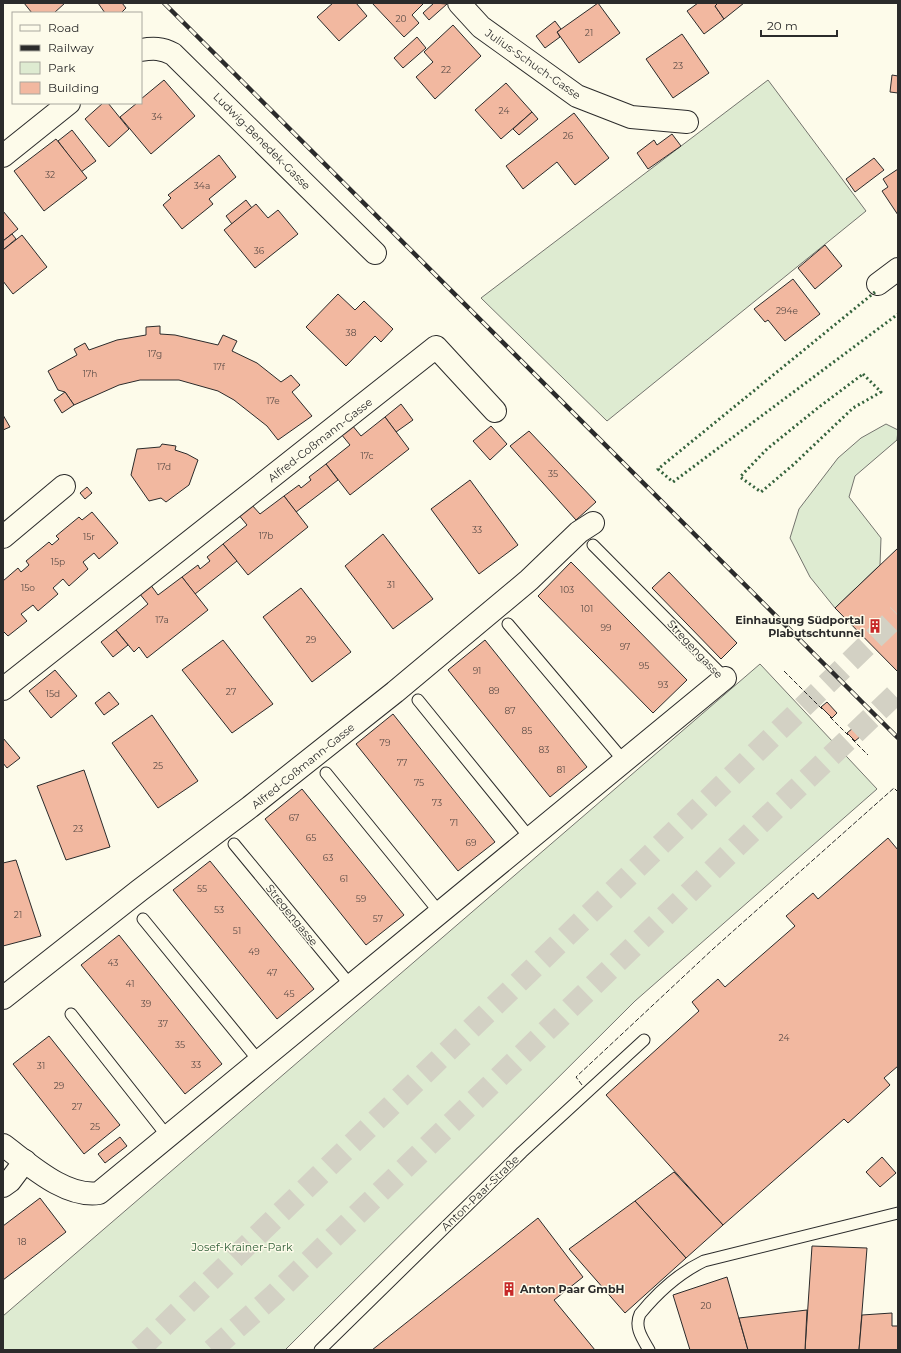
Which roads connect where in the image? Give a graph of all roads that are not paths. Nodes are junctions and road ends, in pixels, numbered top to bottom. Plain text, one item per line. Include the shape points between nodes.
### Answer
1 (459, 3) edge
2 (142, 50) edge
3 (68, 104) edge
4 (687, 122) dead end
5 (3, 156) edge
6 (375, 253) dead end
7 (898, 269) edge
8 (878, 284) dead end
9 (494, 411) dead end
10 (64, 486) dead end
11 (593, 523) dead end
12 (3, 537) edge
13 (593, 545) dead end
14 (508, 624) dead end
15 (725, 678) joint
16 (3, 689) edge
17 (418, 700) dead end
18 (624, 761) junction
19 (326, 773) dead end
20 (530, 838) junction
21 (234, 844) dead end
22 (440, 913) junction
23 (143, 919) dead end
24 (350, 986) junction
25 (3, 998) edge
26 (71, 1014) dead end
27 (644, 1040) dead end
28 (259, 1061) junction
29 (168, 1137) junction
30 (3, 1145) edge
31 (25, 1161) junction
32 (3, 1186) edge
33 (898, 1213) edge
34 (320, 1350) edge
35 (649, 1350) edge

1 - 4 street, Julius-Schuch-Gasse via 481,27 577,96 631,117
2 - 6 street, Ludwig-Benedek-Gasse via 163,49 173,54
3 - 5 street
7 - 8 street
9 - 16 street, Alfred-Coßmann-Gasse via 436,347
10 - 12 street
11 - 25 street, Alfred-Coßmann-Gasse via 579,532 530,580 389,697 250,808 128,899
13 - 15 lane, Stregengasse
14 - 18 lane
15 - 18 street, Stregengasse
17 - 20 lane
18 - 20 street, Stregengasse
19 - 22 lane
20 - 22 street, Stregengasse
21 - 24 lane, Stregengasse
22 - 24 street, Stregengasse
23 - 28 lane
24 - 28 street, Stregengasse
26 - 29 lane
27 - 34 lane, Anton-Paar-Straße via 522,1152
28 - 29 street, Stregengasse
29 - 31 street, Stregengasse via 99,1193 88,1195 68,1189
30 - 31 street
31 - 32 street
33 - 35 lane via 704,1261 689,1268 656,1296 637,1320 638,1330

